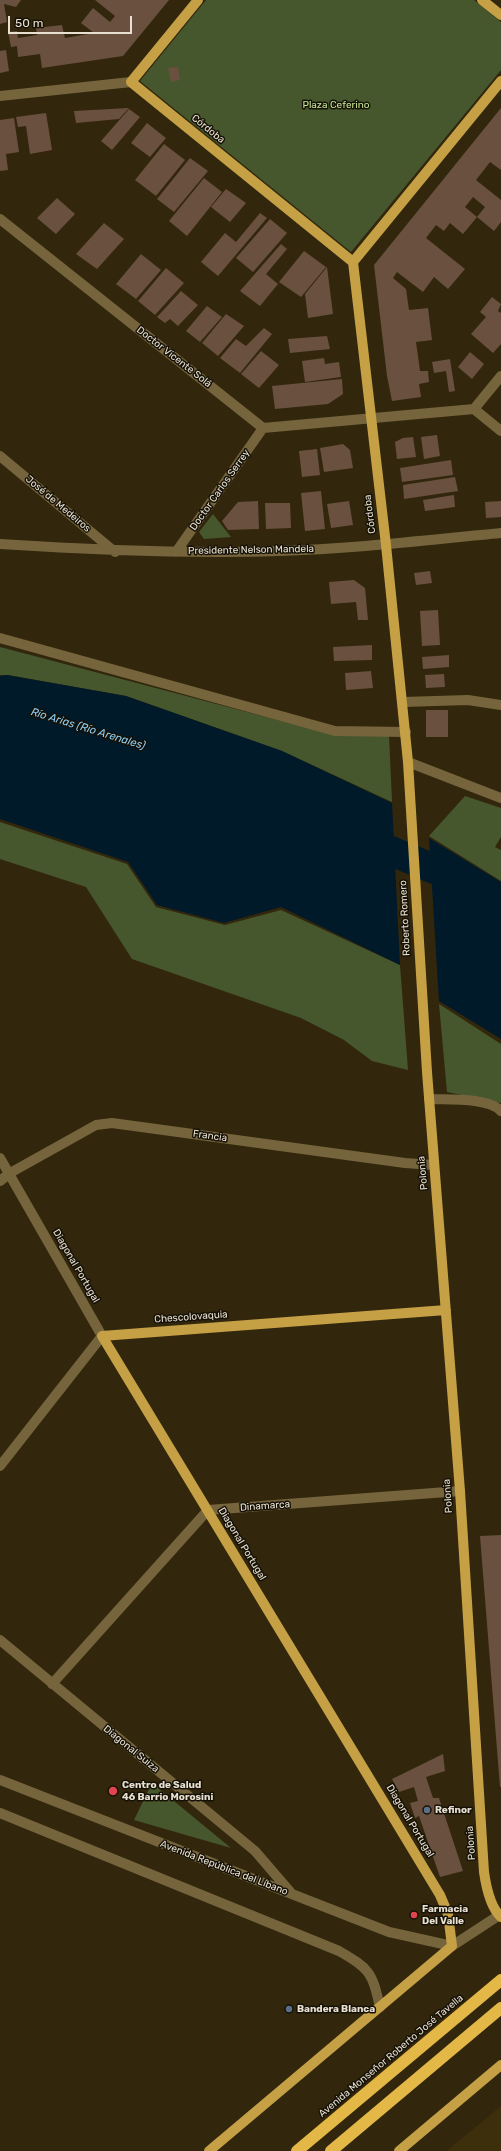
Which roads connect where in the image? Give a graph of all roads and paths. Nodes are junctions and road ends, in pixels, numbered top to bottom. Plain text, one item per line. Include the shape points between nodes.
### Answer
1 (198, 0) edge
2 (482, 0) edge
3 (501, 15) edge
4 (501, 81) edge
5 (131, 82) junction
6 (0, 96) edge
7 (0, 219) edge
8 (353, 262) junction
9 (501, 376) edge
10 (474, 409) junction
11 (371, 419) junction
12 (263, 428) junction
13 (501, 431) edge
14 (0, 456) edge
15 (501, 533) edge
16 (0, 544) edge
17 (386, 545) junction
18 (115, 552) junction
19 (176, 552) junction
20 (0, 638) edge
21 (403, 702) junction
22 (501, 705) edge
23 (406, 732) junction
24 (408, 762) junction
25 (501, 798) edge
26 (426, 1072) joint
27 (429, 1099) junction
28 (501, 1111) edge
29 (0, 1158) edge
30 (434, 1165) junction
31 (10, 1173) junction
32 (0, 1181) edge
33 (446, 1310) junction
34 (102, 1336) junction
35 (0, 1466) edge
36 (460, 1491) junction
37 (208, 1510) junction
38 (0, 1640) edge
39 (52, 1684) junction
40 (0, 1780) edge
41 (0, 1813) edge
42 (293, 1895) junction
43 (500, 1916) edge
44 (452, 1946) junction
45 (501, 1980) edge
46 (380, 2007) junction
47 (501, 2008) edge
48 (501, 2065) edge
49 (209, 2151) edge
50 (297, 2151) edge
51 (331, 2151) edge
52 (399, 2151) edge

1 - 5 main road
2 - 3 main road
4 - 8 main road
5 - 6 street
5 - 8 main road, Córdoba
7 - 12 street, Doctor Vicente Solá
8 - 11 main road, Córdoba
9 - 10 street
10 - 11 street
10 - 13 street
11 - 12 street
11 - 17 main road, Córdoba
12 - 19 street, Doctor Carlos Serrey
14 - 18 street, José de Medeiros
15 - 17 street, Presidente Nelson Mandela
16 - 18 street, Presidente Nelson Mandela
17 - 19 street, Presidente Nelson Mandela via 278,551
17 - 21 main road, Córdoba
18 - 19 street, Presidente Nelson Mandela
20 - 23 street via 335,731
21 - 22 street via 468,700
21 - 23 main road, Córdoba
23 - 24 main road, Córdoba
24 - 25 street
24 - 26 main road, Roberto Romero
26 - 27 main road, Polonia
27 - 28 street via 485,1103
27 - 30 main road, Polonia
29 - 31 street, Diagonal Portugal
30 - 31 street, Francia via 112,1123 96,1125
30 - 33 main road, Polonia
31 - 32 street, Francia
31 - 34 street, Diagonal Portugal
33 - 34 main road, Chescolovaquia
33 - 36 main road, Polonia
34 - 35 street
34 - 37 main road, Diagonal Portugal
36 - 37 street, Dinamarca
36 - 43 main road, Polonia via 484,1872 486,1886
37 - 39 street
37 - 44 main road, Diagonal Portugal via 440,1895 448,1914
38 - 39 street, Diagonal Suiza
39 - 42 street, Diagonal Suiza via 255,1851
40 - 42 street, Avenida República del Líbano
41 - 46 street via 338,1951 362,1964 374,1981
42 - 44 street, Avenida República del Líbano via 389,1932
43 - 44 street
44 - 46 main road
45 - 50 highway, Avenida Monseñor Roberto José Tavella
46 - 49 main road
47 - 51 highway
48 - 52 main road

